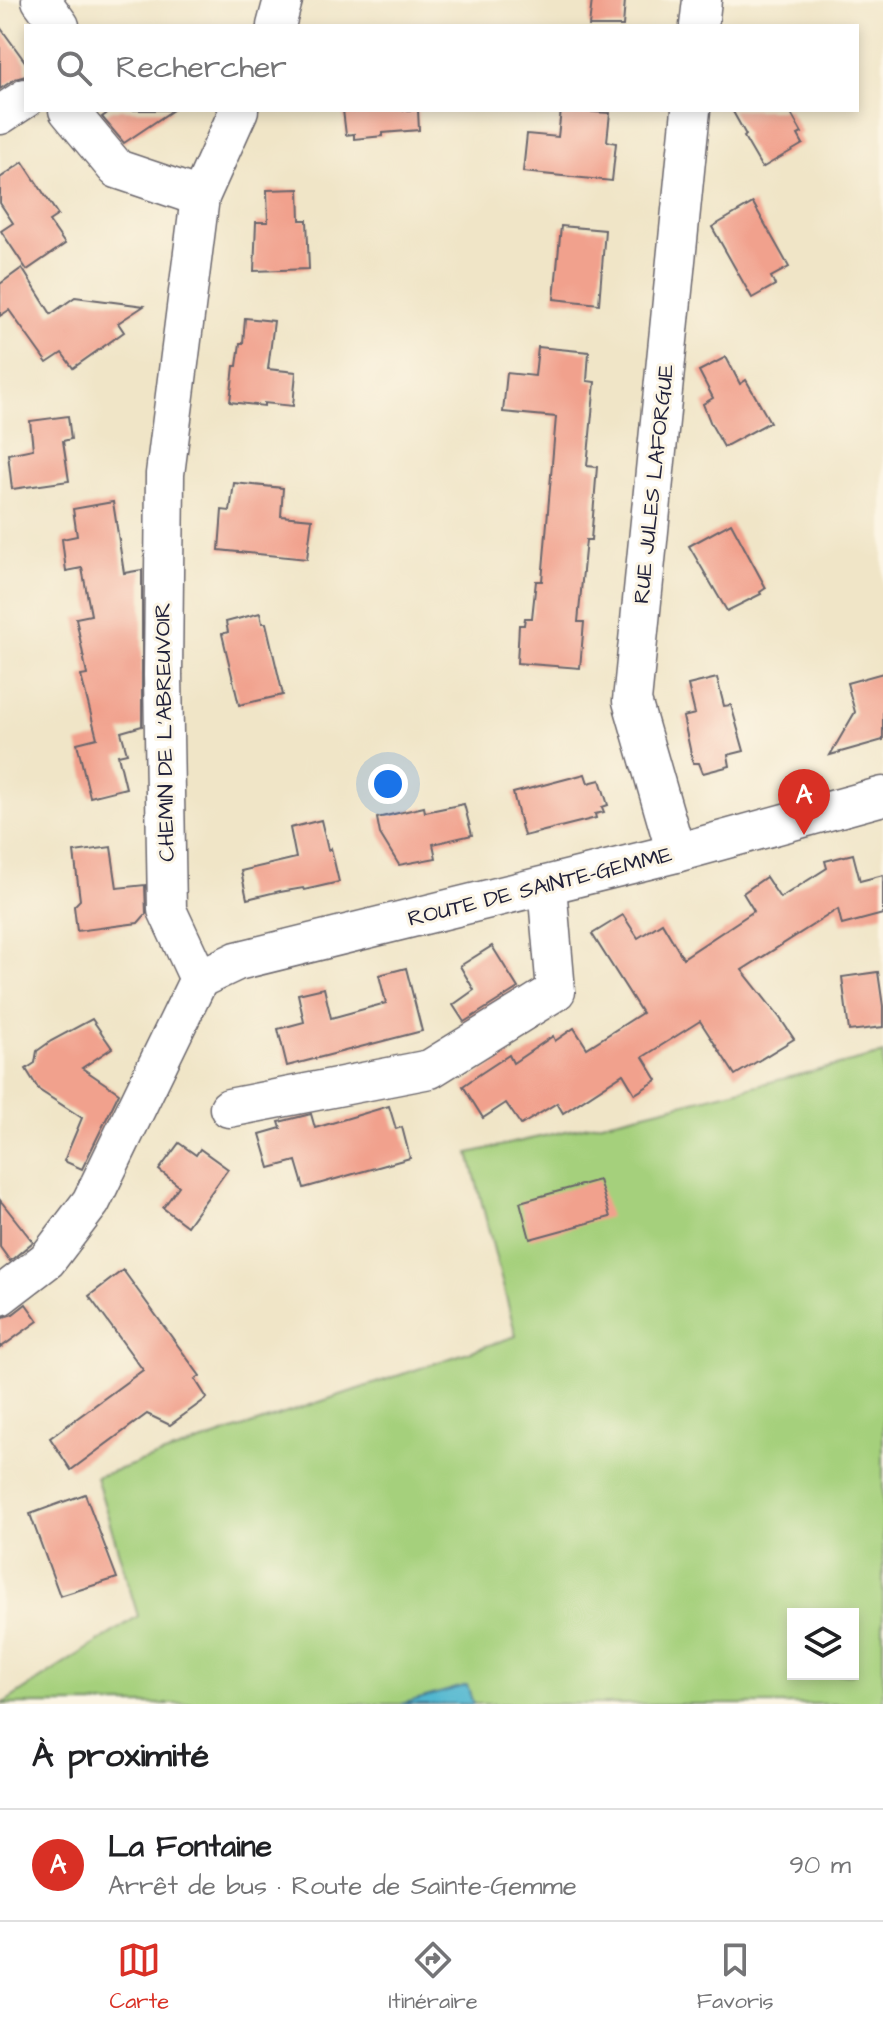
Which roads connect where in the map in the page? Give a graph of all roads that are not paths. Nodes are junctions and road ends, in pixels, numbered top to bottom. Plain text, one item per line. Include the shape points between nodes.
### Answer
1 (41, 0) edge
2 (283, 0) edge
3 (702, 0) edge
4 (59, 24) edge
5 (277, 24) edge
6 (699, 24) edge
7 (24, 99) edge
8 (70, 112) edge
9 (238, 112) edge
10 (691, 112) edge
11 (0, 115) edge
12 (200, 197) junction
13 (883, 796) edge
14 (676, 853) junction
15 (547, 886) junction
16 (199, 979) junction
17 (229, 1108) dead end
18 (0, 1296) edge

1 - 4 street
2 - 5 street
3 - 6 street
7 - 11 street
8 - 12 street via 117,169
9 - 12 street, CHEMIN DE L'ABREUVOIR
10 - 14 street, RUE JULES LAFORGUE via 632,701
12 - 16 street, CHEMIN DE L'ABREUVOIR via 165,474 163,659 167,910
13 - 14 street, ROUTE DE SAINTE-GEMME
14 - 15 street, ROUTE DE SAINTE-GEMME
15 - 16 street, ROUTE DE SAINTE-GEMME via 237,961
15 - 17 street via 556,991 430,1069
16 - 18 street via 91,1202 47,1260

